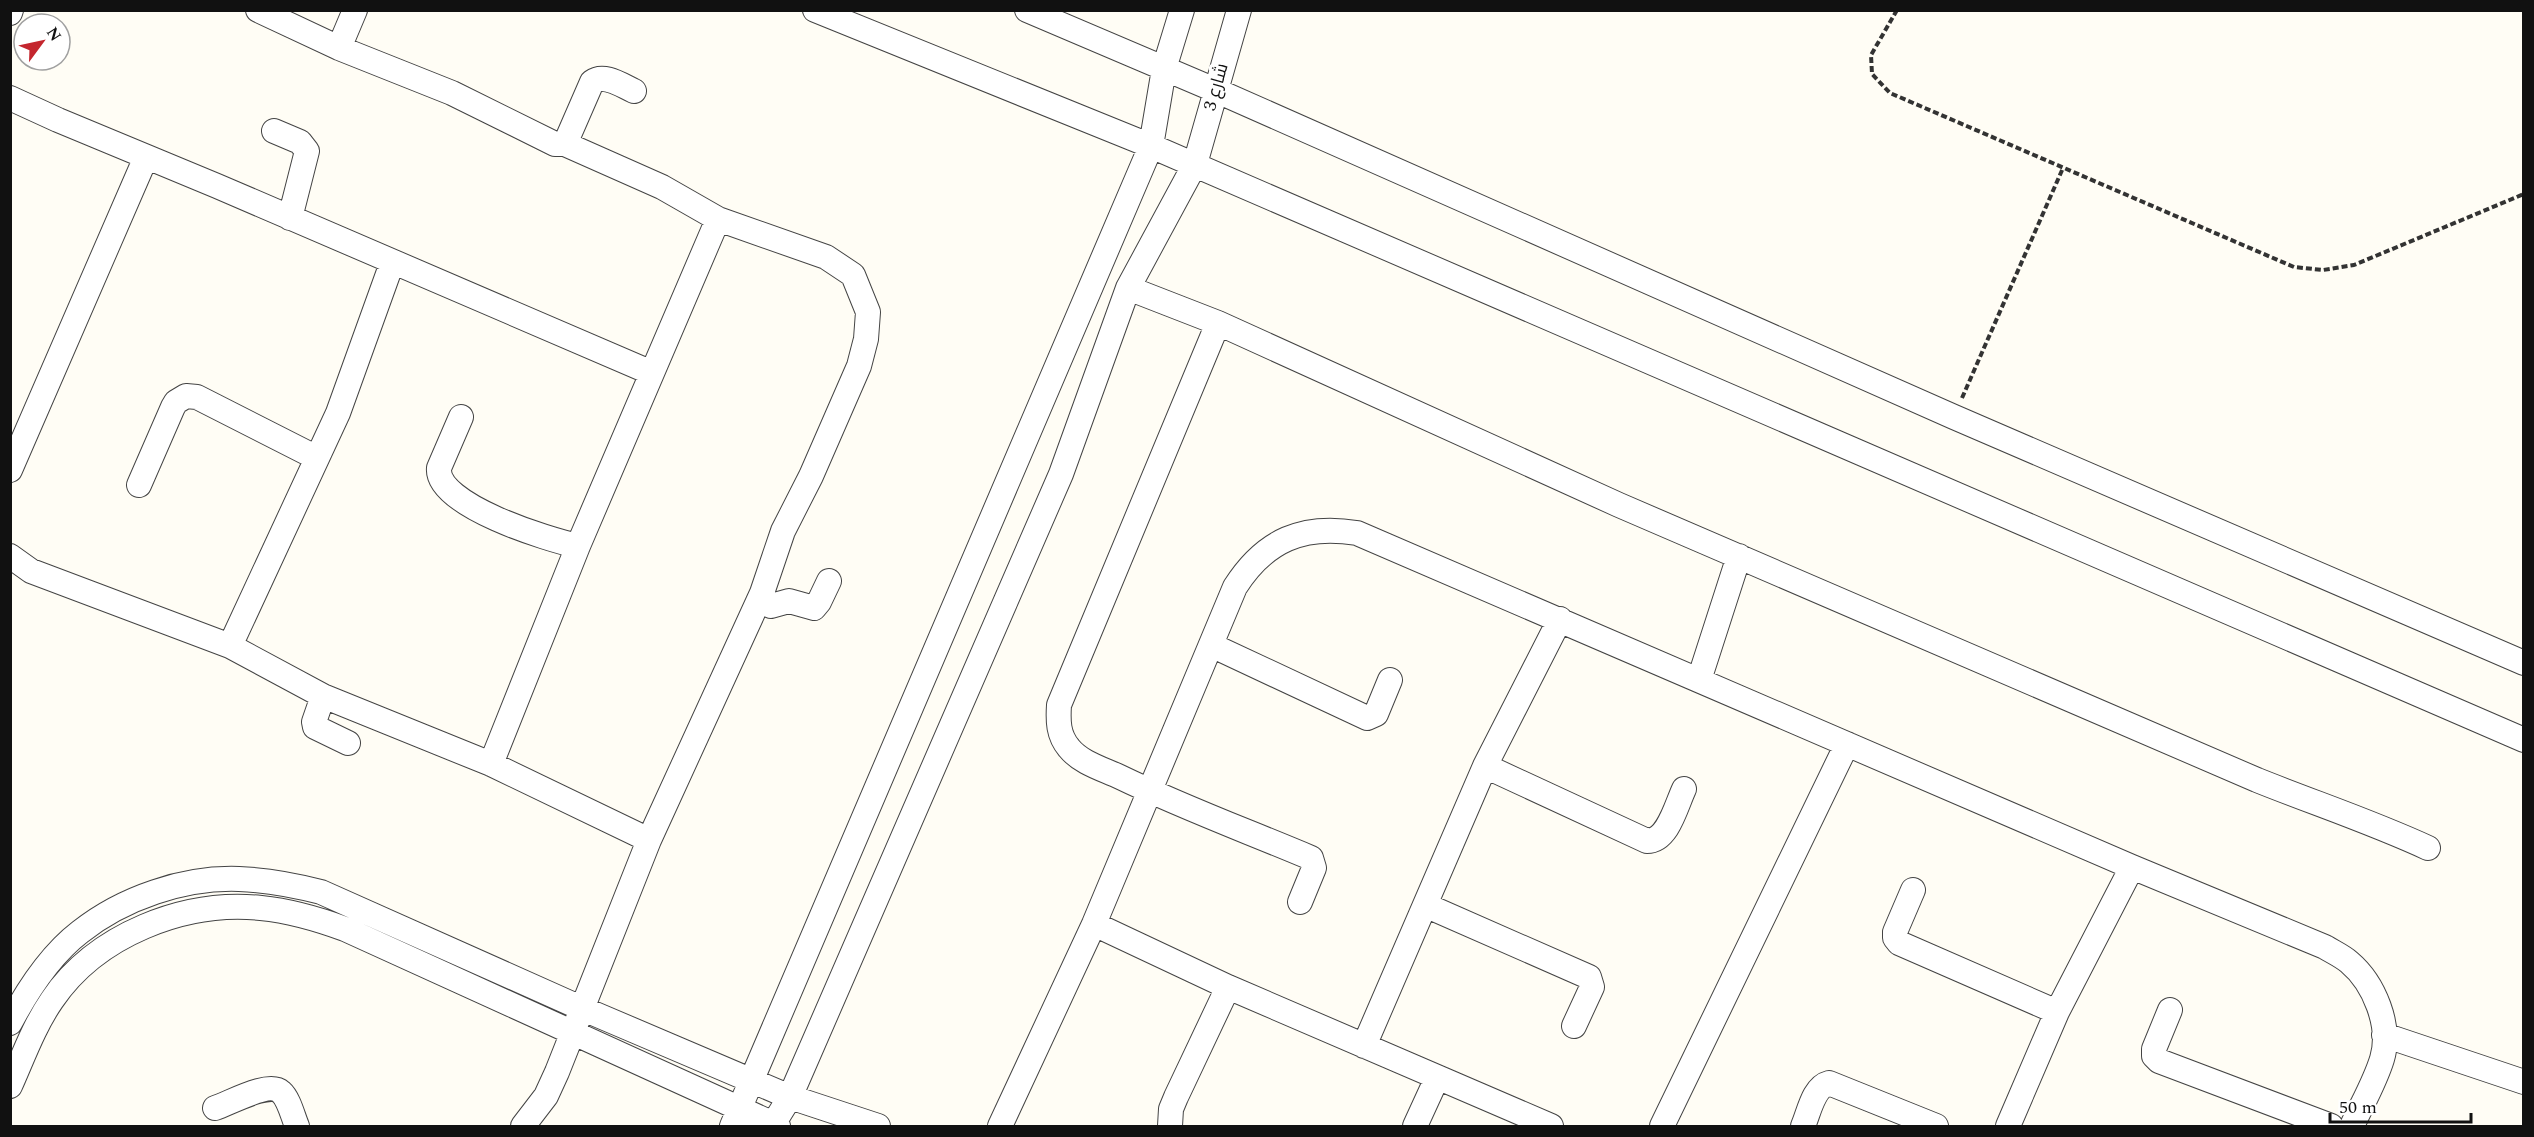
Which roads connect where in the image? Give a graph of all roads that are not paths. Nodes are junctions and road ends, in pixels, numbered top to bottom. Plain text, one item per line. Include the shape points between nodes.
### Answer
1 (258, 10) edge
2 (355, 10) edge
3 (815, 10) edge
4 (1027, 10) edge
5 (1182, 10) edge
6 (1239, 10) edge
7 (289, 16) edge
8 (339, 48) junction
9 (1164, 69) junction
10 (1215, 90) junction
11 (634, 91) dead end
12 (10, 98) edge
13 (274, 131) dead end
14 (565, 144) junction
15 (1152, 146) junction
16 (146, 158) junction
17 (1195, 165) junction
18 (290, 218) junction
19 (718, 219) junction
20 (392, 263) junction
21 (1128, 288) junction
22 (1218, 323) junction
23 (652, 374) junction
24 (460, 417) dead end
25 (317, 458) junction
26 (10, 470) edge
27 (139, 485) dead end
28 (578, 546) junction
29 (10, 556) edge
30 (1739, 556) junction
31 (829, 581) dead end
32 (762, 593) junction
33 (1560, 619) junction
34 (1211, 645) junction
35 (230, 646) junction
36 (2523, 663) edge
37 (1699, 680) junction
38 (1390, 681) dead end
39 (323, 696) junction
40 (2523, 740) edge
41 (348, 743) dead end
42 (1847, 744) junction
43 (491, 765) junction
44 (1485, 766) junction
45 (1684, 789) dead end
46 (1149, 791) junction
47 (649, 840) junction
48 (2428, 848) dead end
49 (2132, 867) junction
50 (1913, 890) dead end
51 (1300, 902) dead end
52 (1425, 904) junction
53 (1094, 924) junction
54 (1228, 987) junction
55 (581, 1008) junction
56 (2170, 1010) dead end
57 (2057, 1012) junction
58 (10, 1023) edge
59 (1574, 1026) dead end
60 (574, 1033) junction
61 (2384, 1035) junction
62 (1364, 1046) junction
63 (1437, 1078) junction
64 (752, 1080) junction
65 (2523, 1082) edge
66 (10, 1086) edge
67 (790, 1097) junction
68 (215, 1108) dead end
69 (1503, 1117) edge
70 (736, 1118) edge
71 (297, 1126) edge
72 (523, 1126) edge
73 (774, 1126) edge
74 (878, 1126) edge
75 (1000, 1126) edge
76 (1170, 1126) edge
77 (1415, 1126) edge
78 (1551, 1126) edge
79 (1662, 1126) edge
80 (1803, 1126) edge
81 (1936, 1126) edge
82 (2008, 1126) edge
83 (2331, 1126) edge
84 (2352, 1126) edge

1 - 7 street
2 - 8 street
3 - 15 street
4 - 9 street
5 - 9 street
6 - 10 street, شارع 3
7 - 8 street
8 - 14 street via 452,93 555,144
9 - 10 street
9 - 15 street
10 - 17 street, شارع 3
10 - 36 street
11 - 14 street via 605,78 594,80
12 - 16 street
13 - 18 street via 300,142 307,151
14 - 19 street via 662,187
15 - 17 street
15 - 64 street
16 - 18 street
16 - 26 street
17 - 21 street, شارع 3
17 - 40 street
18 - 20 street
19 - 23 street
19 - 32 street via 842,266 853,275 868,312 859,366 783,531
20 - 23 street
20 - 25 street via 338,413
21 - 22 street
21 - 67 street, شارع 3 via 1061,474
22 - 30 street
22 - 46 street via 1059,705 1060,734 1078,758
23 - 28 street
24 - 28 street via 439,468 444,484 477,510 546,539
25 - 27 street via 197,397 186,396 173,407
25 - 35 street
28 - 43 street
29 - 35 street via 32,571
30 - 37 street
30 - 48 street via 2258,780
31 - 32 street via 814,608 789,601 771,606 765,603
32 - 47 street
33 - 34 street via 1358,533 1317,530 1278,543 1246,570
33 - 37 street
33 - 44 street
34 - 38 street via 1367,718 1376,714
34 - 46 street
35 - 39 street
37 - 42 street
39 - 41 street via 315,727
39 - 43 street
42 - 49 street
42 - 79 street
43 - 47 street
44 - 45 street via 1647,841 1664,832
44 - 52 street
46 - 51 street via 1311,858 1314,868
46 - 53 street
47 - 55 street
49 - 57 street
49 - 61 street via 2325,947 2349,962 2367,983 2379,1007
50 - 57 street via 1895,932 1899,943
52 - 59 street via 1589,977 1592,987
52 - 62 street
53 - 54 street
53 - 75 street
54 - 62 street
54 - 76 street via 1176,1097
55 - 58 street via 321,892 279,882 237,879 195,882 154,893 106,915 80,932 48,963
55 - 60 street
55 - 64 street
56 - 83 street via 2154,1049 2159,1061
57 - 82 street
60 - 66 street via 345,929 303,915 260,907 216,908 162,920 131,932 94,955 48,1006
60 - 70 street
60 - 72 street via 546,1096
61 - 65 street
61 - 84 street via 2383,1057
62 - 63 street
63 - 69 street
63 - 77 street
64 - 67 street
64 - 70 street
67 - 73 street, شارع 3
67 - 74 street
68 - 71 street via 265,1088 276,1088 284,1094
69 - 78 street
70 - 73 street
80 - 81 street via 1818,1090 1828,1083

